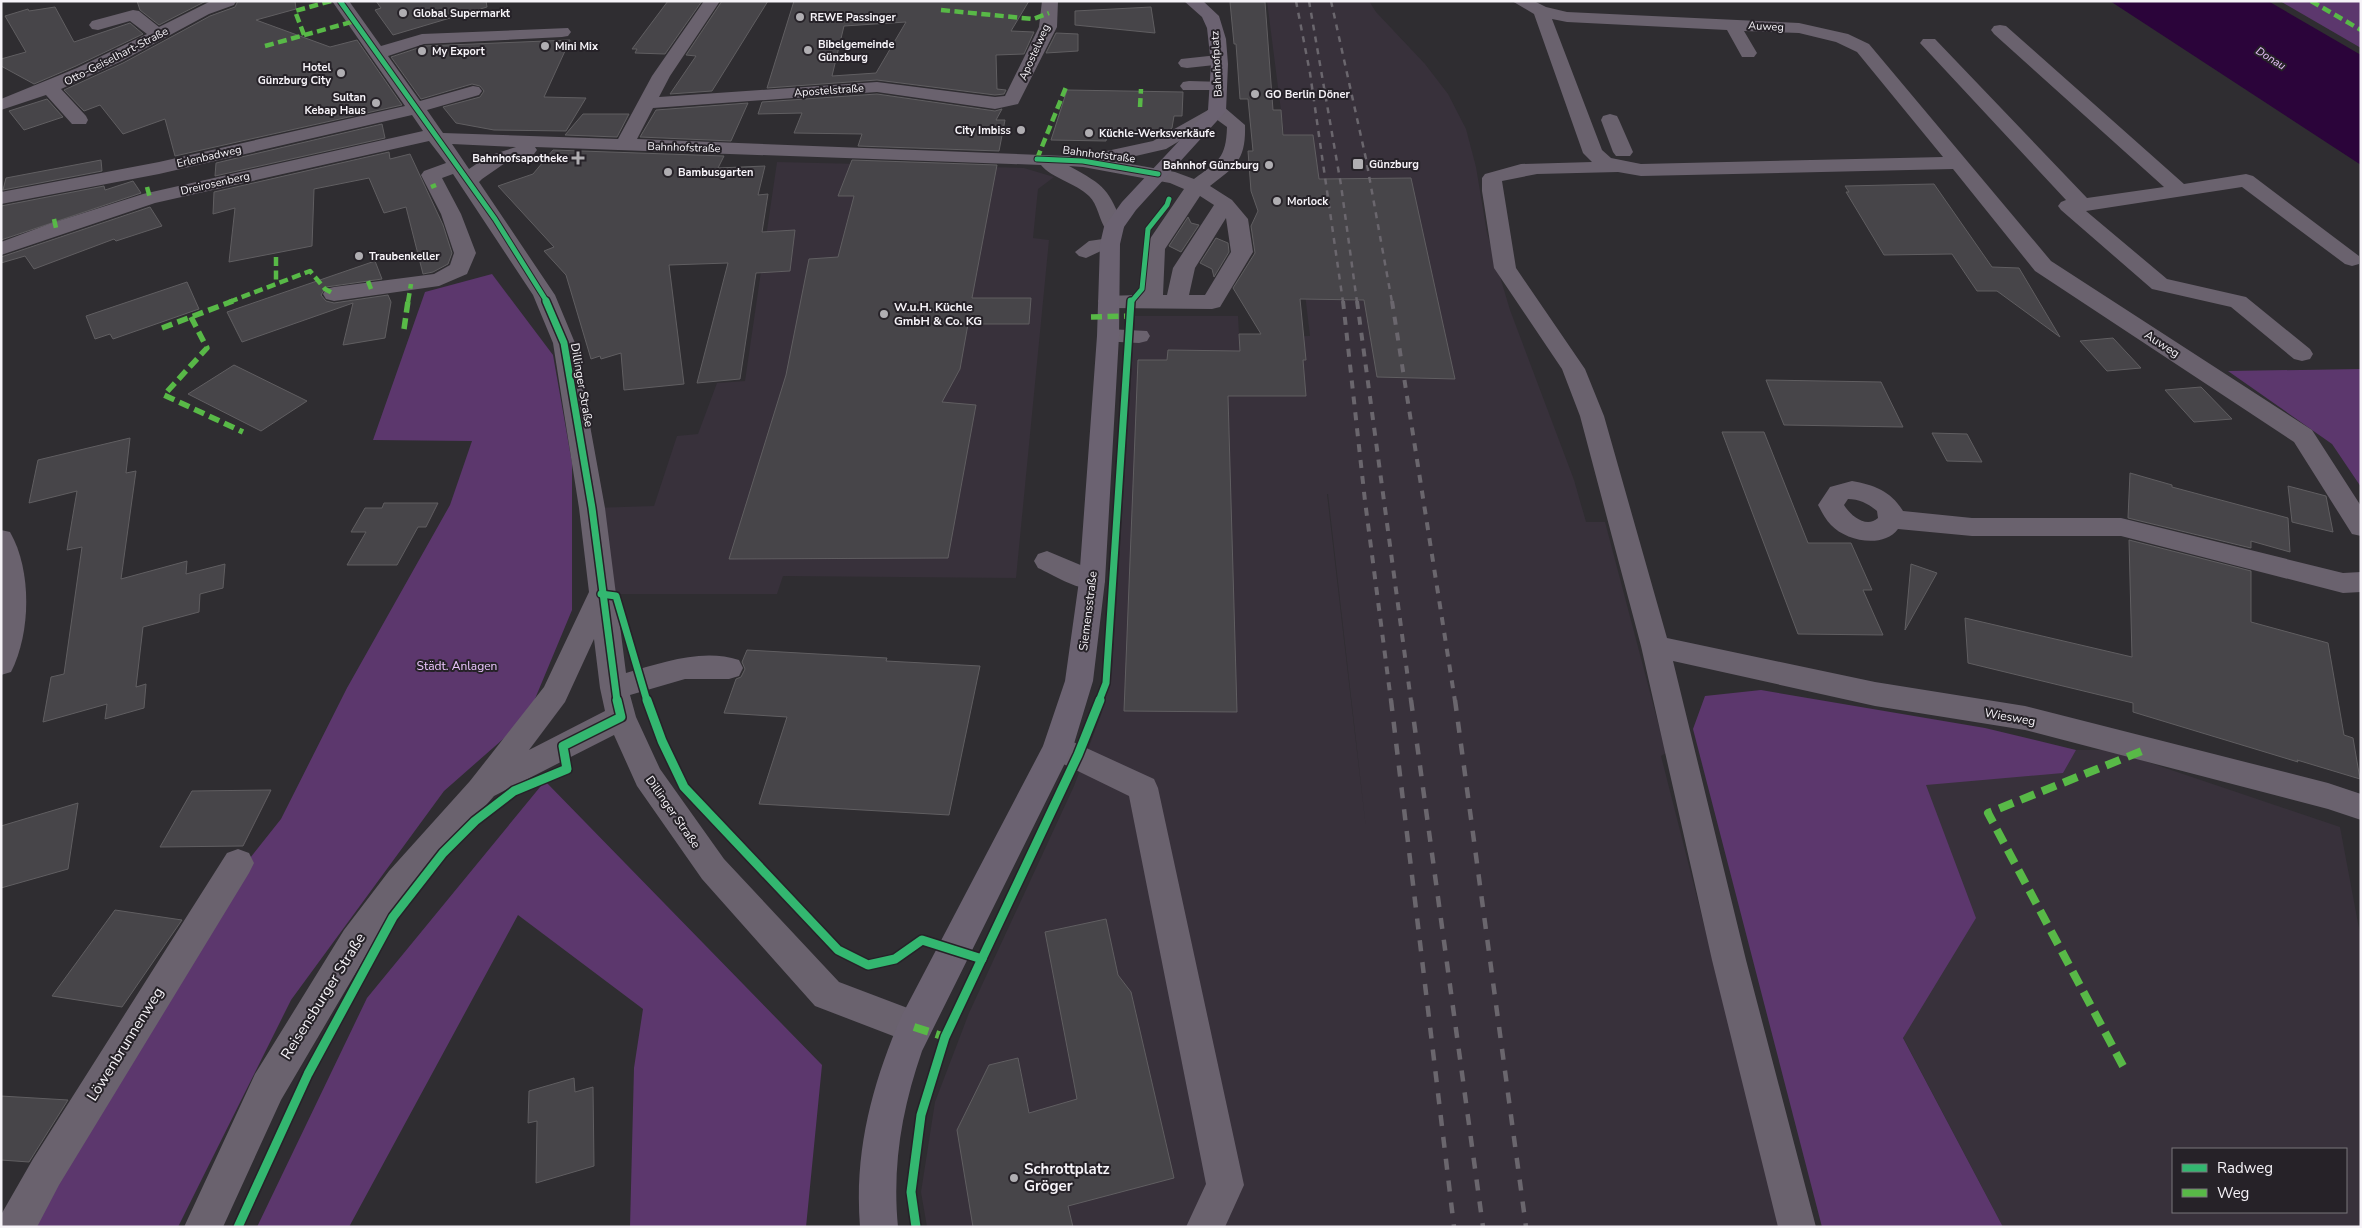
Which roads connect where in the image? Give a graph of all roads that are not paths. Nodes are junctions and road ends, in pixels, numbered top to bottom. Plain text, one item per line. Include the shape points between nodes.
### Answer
1 (228, 1) edge
2 (340, 1) edge
3 (1050, 1) edge
4 (1192, 1) edge
5 (1520, 1) edge
6 (702, 8) edge
7 (1541, 11) junction
8 (1732, 24) junction
9 (98, 25) dead end
10 (444, 25) dead end
11 (2000, 30) dead end
12 (562, 32) dead end
13 (158, 35) junction
14 (1929, 43) dead end
15 (374, 48) junction
16 (1748, 52) dead end
17 (1218, 60) junction
18 (1187, 63) dead end
19 (1189, 86) dead end
20 (1218, 86) junction
21 (50, 88) junction
22 (473, 91) dead end
23 (775, 94) junction
24 (1012, 100) joint
25 (646, 103) junction
26 (1, 105) edge
27 (415, 108) junction
28 (1216, 111) junction
29 (79, 120) dead end
30 (1610, 120) dead end
31 (767, 133) junction
32 (435, 136) junction
33 (518, 142) junction
34 (570, 142) junction
35 (624, 145) junction
36 (1037, 159) junction
37 (1620, 159) junction
38 (1083, 161) junction
39 (1958, 162) junction
40 (459, 169) junction
41 (1158, 174) junction
42 (2180, 191) junction
43 (1, 198) edge
44 (1218, 201) junction
45 (2082, 206) junction
46 (1112, 236) junction
47 (1, 249) edge
48 (1086, 252) dead end
49 (2352, 260) dead end
50 (334, 294) dead end
51 (1109, 301) junction
52 (1171, 301) junction
53 (1108, 336) junction
54 (1139, 336) dead end
55 (2302, 354) dead end
56 (1891, 519) dead end
57 (2361, 527) edge
58 (1, 539) edge
59 (1047, 561) dead end
60 (1092, 582) junction
61 (2361, 582) edge
62 (601, 594) junction
63 (1655, 646) junction
64 (1, 664) edge
65 (729, 668) dead end
66 (618, 703) junction
67 (1058, 747) junction
68 (480, 790) junction
69 (2361, 807) edge
70 (238, 863) dead end
71 (914, 1027) junction
72 (16, 1227) edge
73 (203, 1227) edge
74 (879, 1227) edge
75 (1205, 1227) edge
76 (1796, 1227) edge

1 - 13 street, Otto-Geiselhart-Straße
2 - 15 street, Dillinger Straße
3 - 24 street, Apostelweg via 1048,27
4 - 17 main road, Bahnhofplatz via 1212,18 1217,33
5 - 7 street, Auweg
6 - 25 street
7 - 8 street, Auweg via 1567,17
7 - 37 street via 1593,153 1604,162
8 - 16 street
8 - 39 street, Auweg via 1799,28 1842,38 1863,48
9 - 13 street via 133,16
10 - 15 street
11 - 42 street
12 - 15 street via 422,39
13 - 21 street, Otto-Geiselhart-Straße
14 - 45 street
15 - 27 street, Dillinger Straße
17 - 18 street
17 - 20 main road, Bahnhofplatz
19 - 20 street
20 - 28 main road, Bahnhofplatz
21 - 26 street, Otto-Geiselhart-Straße
21 - 29 street
22 - 27 street, Erlenbadweg
23 - 24 street, Apostelstraße via 877,87 995,103
23 - 25 street, Apostelstraße
23 - 31 street
25 - 35 street
27 - 32 street, Dillinger Straße
27 - 43 street, Erlenbadweg via 159,168
28 - 38 street, Bahnhofstraße via 1159,145
28 - 41 main road, Bahnhofplatz
28 - 44 street via 1236,125 1236,147 1226,164
30 - 37 street
31 - 35 street, Bahnhofstraße
31 - 36 street, Bahnhofstraße
32 - 33 street, Bahnhofstraße
32 - 40 street, Dillinger Straße
32 - 47 street, Dreirosenberg via 150,198
33 - 34 street, Bahnhofstraße
33 - 40 street, Bahnhofstraße
34 - 35 street, Bahnhofstraße
34 - 40 street, Bahnhofstraße via 508,153
36 - 38 street, Bahnhofstraße
36 - 46 street, Bahnhofstraße via 1070,174 1100,195
37 - 39 street via 1641,170
37 - 63 street via 1595,170 1504,172 1492,178 1492,191 1506,268 1572,369 1592,416
38 - 41 street, Bahnhofstraße
39 - 57 street, Auweg via 2043,266 2304,436
40 - 50 street via 431,175 451,214 465,252 459,269 439,280
40 - 62 street, Dillinger Straße via 544,295 564,343 592,508
41 - 44 street, Bahnhofstraße
41 - 46 main road via 1129,206
42 - 45 street
42 - 49 street via 2246,180
44 - 52 street
44 - 52 street via 1154,249
44 - 52 street via 1242,252 1212,302
45 - 55 street via 2068,206 2160,284 2238,302
46 - 48 street
46 - 51 main road, Siemensstraße
51 - 52 street
51 - 53 main road, Siemensstraße
53 - 54 street
53 - 60 main road, Siemensstraße
56 - 61 street via 1972,527 2121,527 2343,583
58 - 64 street via 8,549 12,584 8,636
59 - 60 street
60 - 67 main road, Siemensstraße via 1079,681
62 - 66 street, Dillinger Straße
62 - 68 street, Reisensburger Straße via 555,694
63 - 69 street, Wiesweg via 1875,694 2025,718
63 - 76 street
65 - 66 street, Reisensburger Straße via 685,668
66 - 68 street, Reisensburger Straße
66 - 71 street, Dillinger Straße via 648,777 713,869 785,950 827,994
67 - 71 main road, Siemensstraße
67 - 75 street via 1143,788 1225,1184
68 - 73 street, Reisensburger Straße via 400,881 356,941 268,1087
70 - 72 street, Löwenbrunnenweg via 46,1172
71 - 74 main road via 898,1066 879,1142

